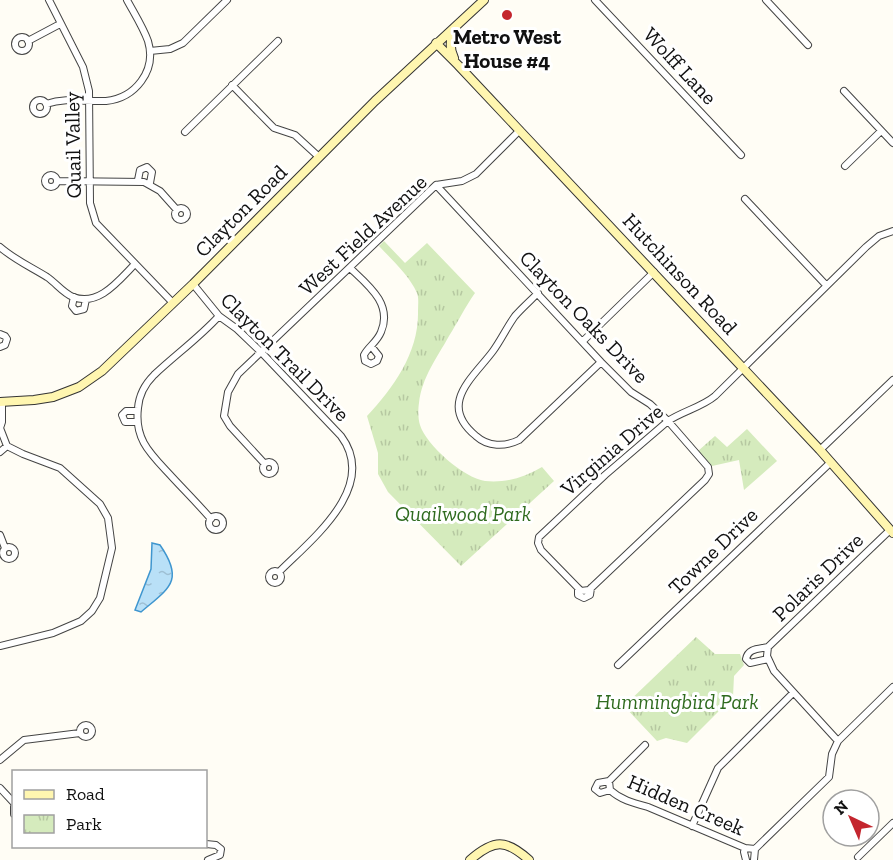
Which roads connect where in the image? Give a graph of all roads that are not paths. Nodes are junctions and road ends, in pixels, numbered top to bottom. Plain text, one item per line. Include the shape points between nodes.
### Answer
1 (49, 0) edge
2 (127, 0) edge
3 (227, 0) edge
4 (483, 0) edge
5 (595, 0) edge
6 (766, 0) edge
7 (458, 23) junction
8 (60, 24) junction
9 (28, 41) dead end
10 (278, 41) dead end
11 (436, 44) junction
12 (808, 45) dead end
13 (150, 51) junction
14 (455, 62) junction
15 (232, 86) junction
16 (844, 91) dead end
17 (89, 101) junction
18 (46, 104) dead end
19 (520, 130) junction
20 (881, 131) junction
21 (184, 132) dead end
22 (893, 143) edge
23 (741, 155) dead end
24 (319, 157) junction
25 (845, 166) dead end
26 (138, 180) junction
27 (57, 181) dead end
28 (89, 181) junction
29 (150, 183) junction
30 (436, 185) junction
31 (745, 199) dead end
32 (177, 210) dead end
33 (893, 231) edge
34 (0, 248) edge
35 (135, 264) junction
36 (350, 268) junction
37 (654, 272) junction
38 (193, 284) junction
39 (826, 285) junction
40 (538, 293) junction
41 (74, 297) junction
42 (86, 299) junction
43 (173, 303) junction
44 (219, 316) junction
45 (0, 334) edge
46 (584, 341) junction
47 (0, 346) edge
48 (371, 346) junction
49 (262, 353) junction
50 (601, 362) junction
51 (743, 367) junction
52 (893, 380) edge
53 (1, 402) edge
54 (137, 411) junction
55 (668, 421) junction
56 (136, 422) junction
57 (0, 428) edge
58 (7, 446) junction
59 (820, 450) junction
60 (0, 452) edge
61 (831, 462) junction
62 (264, 463) dead end
63 (708, 470) joint
64 (211, 519) dead end
65 (892, 532) edge
66 (0, 535) edge
67 (5, 548) dead end
68 (279, 572) dead end
69 (0, 646) edge
70 (768, 647) junction
71 (768, 657) junction
72 (618, 665) dead end
73 (893, 687) edge
74 (793, 693) junction
75 (80, 733) dead end
76 (838, 741) junction
77 (645, 745) dead end
78 (0, 760) edge
79 (0, 788) edge
80 (12, 803) edge
81 (893, 823) edge
82 (692, 826) junction
83 (207, 845) edge
84 (745, 848) junction
85 (755, 849) junction
86 (858, 857) dead end
87 (207, 860) edge
88 (470, 860) edge
89 (530, 860) edge
90 (746, 860) edge
91 (754, 860) edge

1 - 8 street, Quail Valley
2 - 13 street
3 - 13 street via 183,43
4 - 7 street, Clayton Road
5 - 23 street, Wolff Lane
6 - 12 street
7 - 11 street, Clayton Road
7 - 14 street via 450,47
8 - 9 street
8 - 17 street, Quail Valley via 86,75
10 - 15 street
11 - 14 street, Hutchinson Road
11 - 24 street, Clayton Road
13 - 17 street via 148,67 133,91 113,100
14 - 19 street, Hutchinson Road
15 - 21 street
15 - 24 street via 274,128 295,135
16 - 20 street
17 - 18 street
17 - 28 street, Quail Valley
19 - 30 street, West Field Avenue via 476,174 462,181
19 - 37 street, Hutchinson Road
20 - 22 street
20 - 25 street
24 - 38 street, Clayton Road
26 - 28 street
26 - 29 street
26 - 29 street via 141,169 148,167 153,174
27 - 28 street
28 - 35 street, Quail Valley via 96,223
29 - 32 street
30 - 36 street, West Field Avenue
30 - 40 street, Clayton Oaks Drive
31 - 39 street
33 - 39 street, Virginia Drive via 879,236
34 - 41 street
35 - 42 street via 106,291
35 - 43 street, Quail Valley
36 - 48 street via 383,307 381,332
36 - 49 street, West Field Avenue
37 - 46 street
37 - 51 street, Hutchinson Road
38 - 43 street, Clayton Road
38 - 44 street, Clayton Trail Drive
39 - 51 street, Virginia Drive
40 - 46 street, Clayton Oaks Drive
40 - 50 street via 517,313 461,392 462,418 472,433 494,445 519,440
41 - 42 street
41 - 42 street via 72,306 76,311 84,309
43 - 53 street, Clayton Road via 87,382 44,399
44 - 49 street, Clayton Trail Drive
44 - 54 street via 153,376 141,393
45 - 47 street via 7,339
46 - 50 street, Clayton Oaks Drive
48 - 48 street via 364,353 366,362 371,364 379,356
49 - 62 street, West Field Avenue via 234,380 224,416
49 - 68 street, Clayton Trail Drive via 340,436 350,451 352,464 351,483 342,503
50 - 55 street, Clayton Oaks Drive
51 - 55 street, Virginia Drive via 708,402
51 - 59 street, Hutchinson Road
52 - 59 street
53 - 57 street
54 - 56 street
54 - 56 street via 122,415 125,422
55 - 63 street, Clayton Oaks Drive
55 - 63 street, Virginia Drive via 539,537 541,550 581,591 591,588 708,477
56 - 64 street via 149,453
57 - 58 street
58 - 60 street
58 - 69 street via 60,468 92,496 108,518 112,548 100,598 81,621 53,633
59 - 61 street, Hutchinson Road
61 - 65 street, Hutchinson Road
61 - 72 street, Towne Drive
65 - 70 street, Polaris Drive
66 - 67 street
70 - 71 street, Polaris Drive
70 - 71 street, Polaris Drive via 751,650 746,658 750,663
71 - 74 street via 774,671
73 - 76 street
74 - 76 street
74 - 82 street via 718,768
75 - 78 street via 24,740
76 - 85 street via 829,777
77 - 82 street, Hidden Creek via 609,785 618,796 632,803
79 - 80 street
81 - 86 street
82 - 84 street, Hidden Creek
83 - 87 street via 221,849 220,855
84 - 85 street, Hidden Creek
84 - 90 street
85 - 91 street
88 - 89 street via 484,848 498,844 511,846

